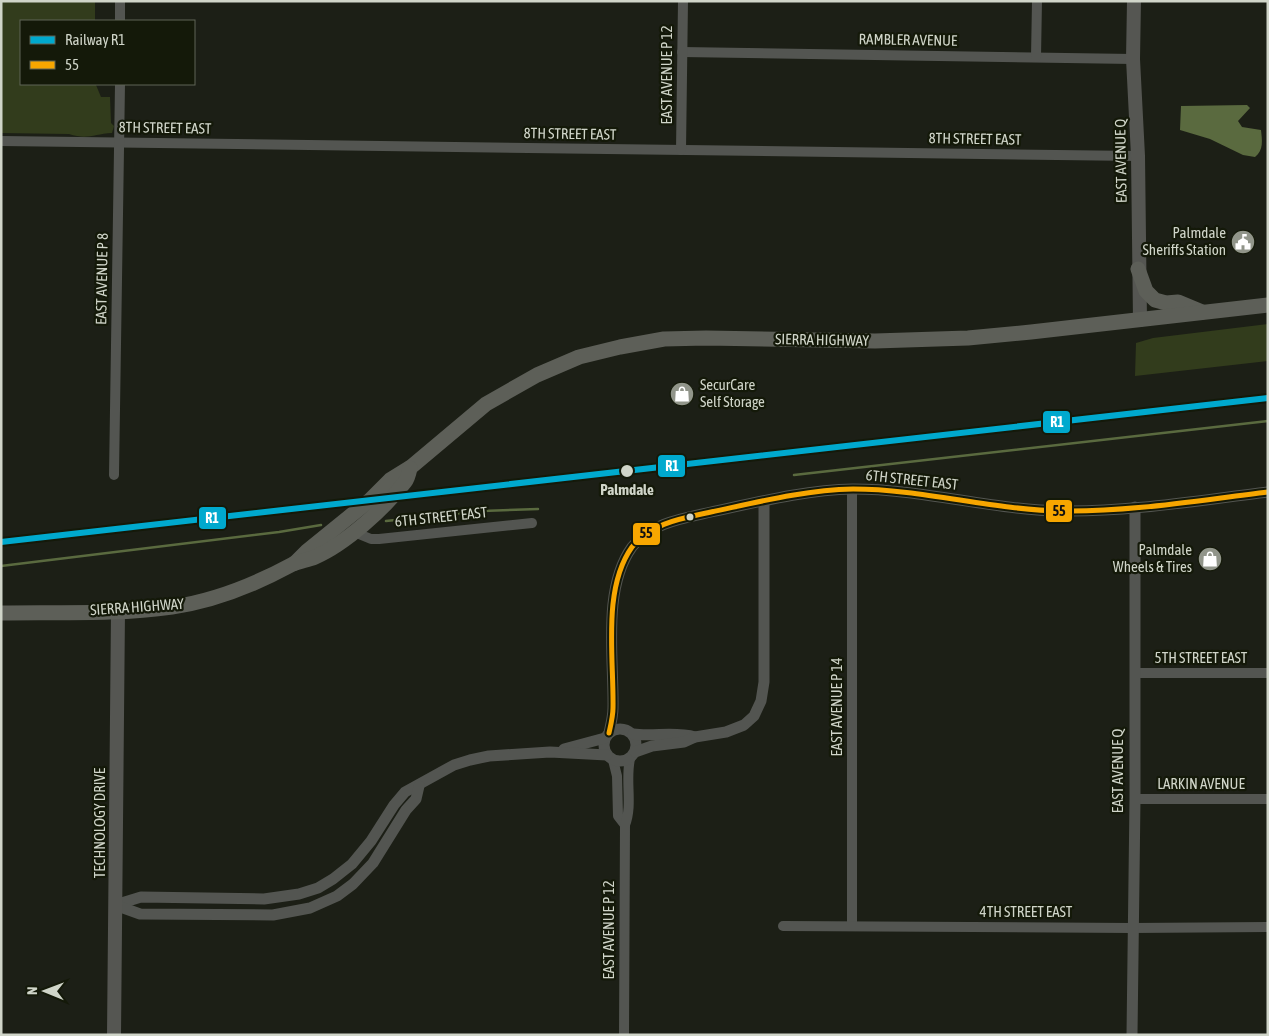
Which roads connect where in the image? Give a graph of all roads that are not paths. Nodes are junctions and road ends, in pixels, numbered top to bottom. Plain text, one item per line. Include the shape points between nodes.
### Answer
1 (120, 1) edge
2 (683, 1) edge
3 (1037, 1) edge
4 (1134, 1) edge
5 (120, 20) edge
6 (682, 52) junction
7 (1036, 56) junction
8 (1133, 59) junction
9 (120, 85) edge
10 (1, 141) edge
11 (119, 142) junction
12 (681, 150) junction
13 (1138, 156) junction
14 (1138, 269) junction
15 (1268, 305) edge
16 (1204, 312) junction
17 (1140, 320) junction
18 (410, 467) junction
19 (114, 475) dead end
20 (852, 489) junction
21 (1268, 492) edge
22 (764, 501) junction
23 (1135, 508) junction
24 (532, 523) dead end
25 (354, 532) junction
26 (295, 563) junction
27 (118, 611) junction
28 (1, 613) edge
29 (1135, 673) junction
30 (1268, 673) edge
31 (633, 734) junction
32 (607, 736) junction
33 (694, 737) junction
34 (550, 752) junction
35 (632, 755) junction
36 (610, 758) junction
37 (419, 786) junction
38 (1135, 799) junction
39 (1268, 799) edge
40 (625, 825) junction
41 (115, 905) junction
42 (852, 925) junction
43 (783, 926) dead end
44 (1268, 927) edge
45 (1132, 928) junction
46 (114, 1035) edge
47 (624, 1035) edge
48 (1132, 1035) edge

1 - 5 street
2 - 6 street, EAST AVENUE P 12
3 - 7 street
4 - 8 main road, EAST AVENUE Q
6 - 7 street, RAMBLER AVENUE
6 - 12 street, EAST AVENUE P 12
7 - 8 street, RAMBLER AVENUE
8 - 13 main road, EAST AVENUE Q
9 - 11 street, EAST AVENUE P 8
10 - 11 street, 8TH STREET EAST
11 - 12 street, 8TH STREET EAST
11 - 19 street, EAST AVENUE P 8
12 - 13 street, 8TH STREET EAST
13 - 14 main road, EAST AVENUE Q
14 - 16 main road via 1146,291 1155,300 1178,302
14 - 17 main road, EAST AVENUE Q
15 - 16 main road, SIERRA HIGHWAY
16 - 17 main road, SIERRA HIGHWAY
17 - 18 main road, SIERRA HIGHWAY via 968,338 875,341 664,339 620,346 537,375 486,404
18 - 25 main road, SIERRA HIGHWAY via 406,481
18 - 26 main road, SIERRA HIGHWAY via 390,480
20 - 22 street, 6TH STREET EAST
20 - 23 street, 6TH STREET EAST via 1045,510
20 - 42 street, EAST AVENUE P 14
21 - 23 street, 6TH STREET EAST
22 - 32 street, 6TH STREET EAST via 668,522 633,546 614,589 613,710
22 - 33 street via 764,682 761,701 754,716 744,725 726,732
23 - 29 street, EAST AVENUE Q
24 - 25 street, 6TH STREET EAST via 378,539
25 - 26 main road, SIERRA HIGHWAY via 314,558
26 - 27 main road, SIERRA HIGHWAY via 258,582 198,602
27 - 28 main road, SIERRA HIGHWAY
27 - 41 main road, TECHNOLOGY DRIVE
29 - 30 street, 5TH STREET EAST
29 - 38 street, EAST AVENUE Q
31 - 32 street via 619,729
31 - 33 street via 684,734
31 - 35 street via 636,743
32 - 34 street
32 - 36 street via 604,744
33 - 35 street via 684,742 652,746
34 - 36 street
34 - 37 street via 470,760 454,765
35 - 36 street via 621,762
35 - 40 street, EAST AVENUE P 12 via 627,776 628,816
36 - 40 street, EAST AVENUE P 12 via 617,776 618,816
37 - 41 street via 406,792 394,805 371,842 352,864 318,888 283,898 141,898
37 - 41 street via 416,799 373,863 337,896 310,908 273,915 140,914
38 - 39 street, LARKIN AVENUE
38 - 45 street, EAST AVENUE Q
40 - 47 street, EAST AVENUE P 12
41 - 46 main road, TECHNOLOGY DRIVE
42 - 43 street, 4TH STREET EAST
42 - 45 street, 4TH STREET EAST
44 - 45 street, 4TH STREET EAST
45 - 48 street, EAST AVENUE Q

